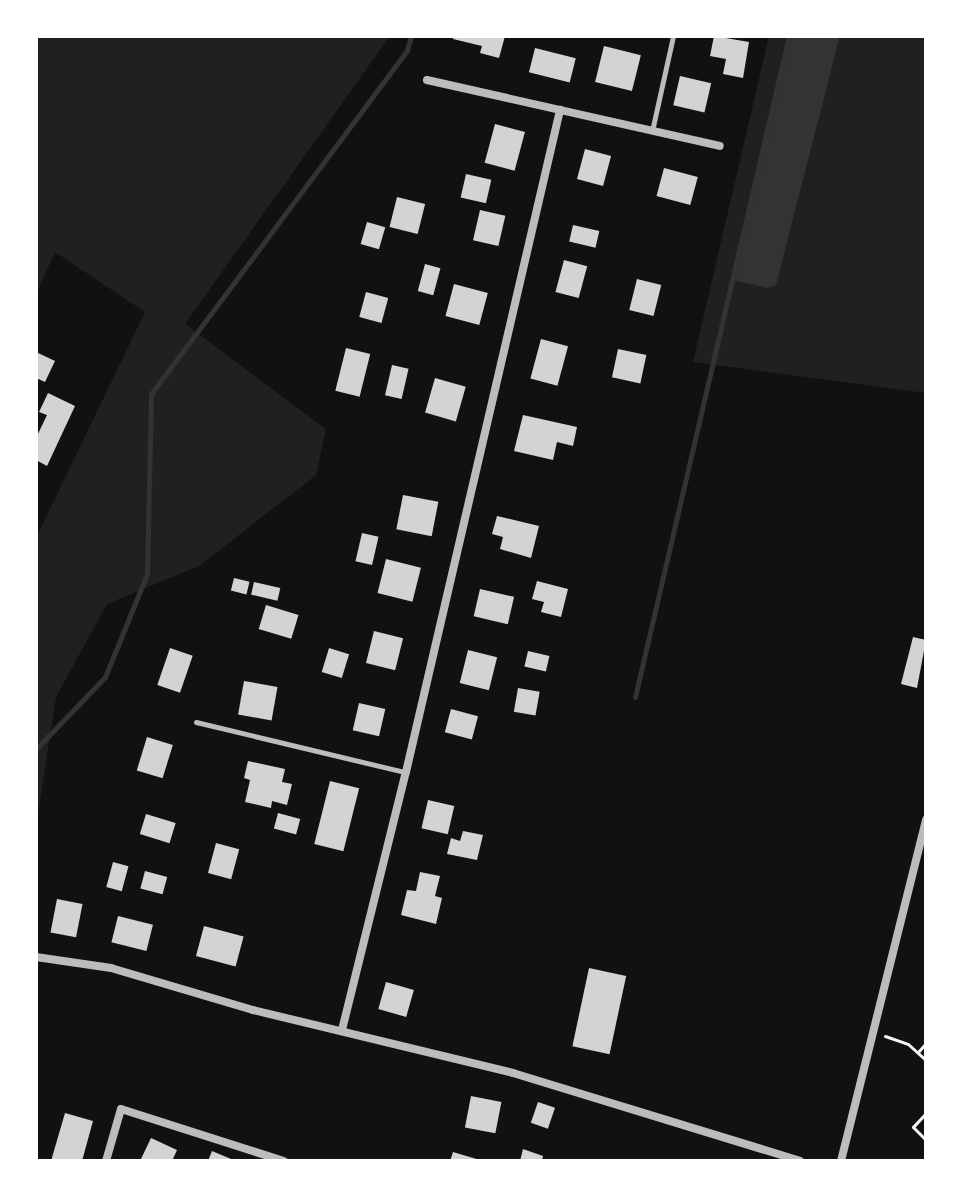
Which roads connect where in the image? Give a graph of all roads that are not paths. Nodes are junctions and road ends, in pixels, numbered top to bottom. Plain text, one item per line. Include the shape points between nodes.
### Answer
1 (673, 36) edge
2 (427, 80) dead end
3 (560, 110) junction
4 (652, 131) junction
5 (720, 146) dead end
6 (196, 722) dead end
7 (406, 772) junction
8 (926, 819) edge
9 (36, 957) edge
10 (342, 1030) junction
11 (106, 1161) edge
12 (284, 1161) edge
13 (797, 1161) edge
14 (841, 1161) edge

1 - 4 lane
2 - 3 street
3 - 4 street
3 - 7 street
4 - 5 street
6 - 7 lane
7 - 10 street
8 - 14 street
9 - 10 street via 111,968
10 - 13 street via 513,1073
11 - 12 street via 121,1109

